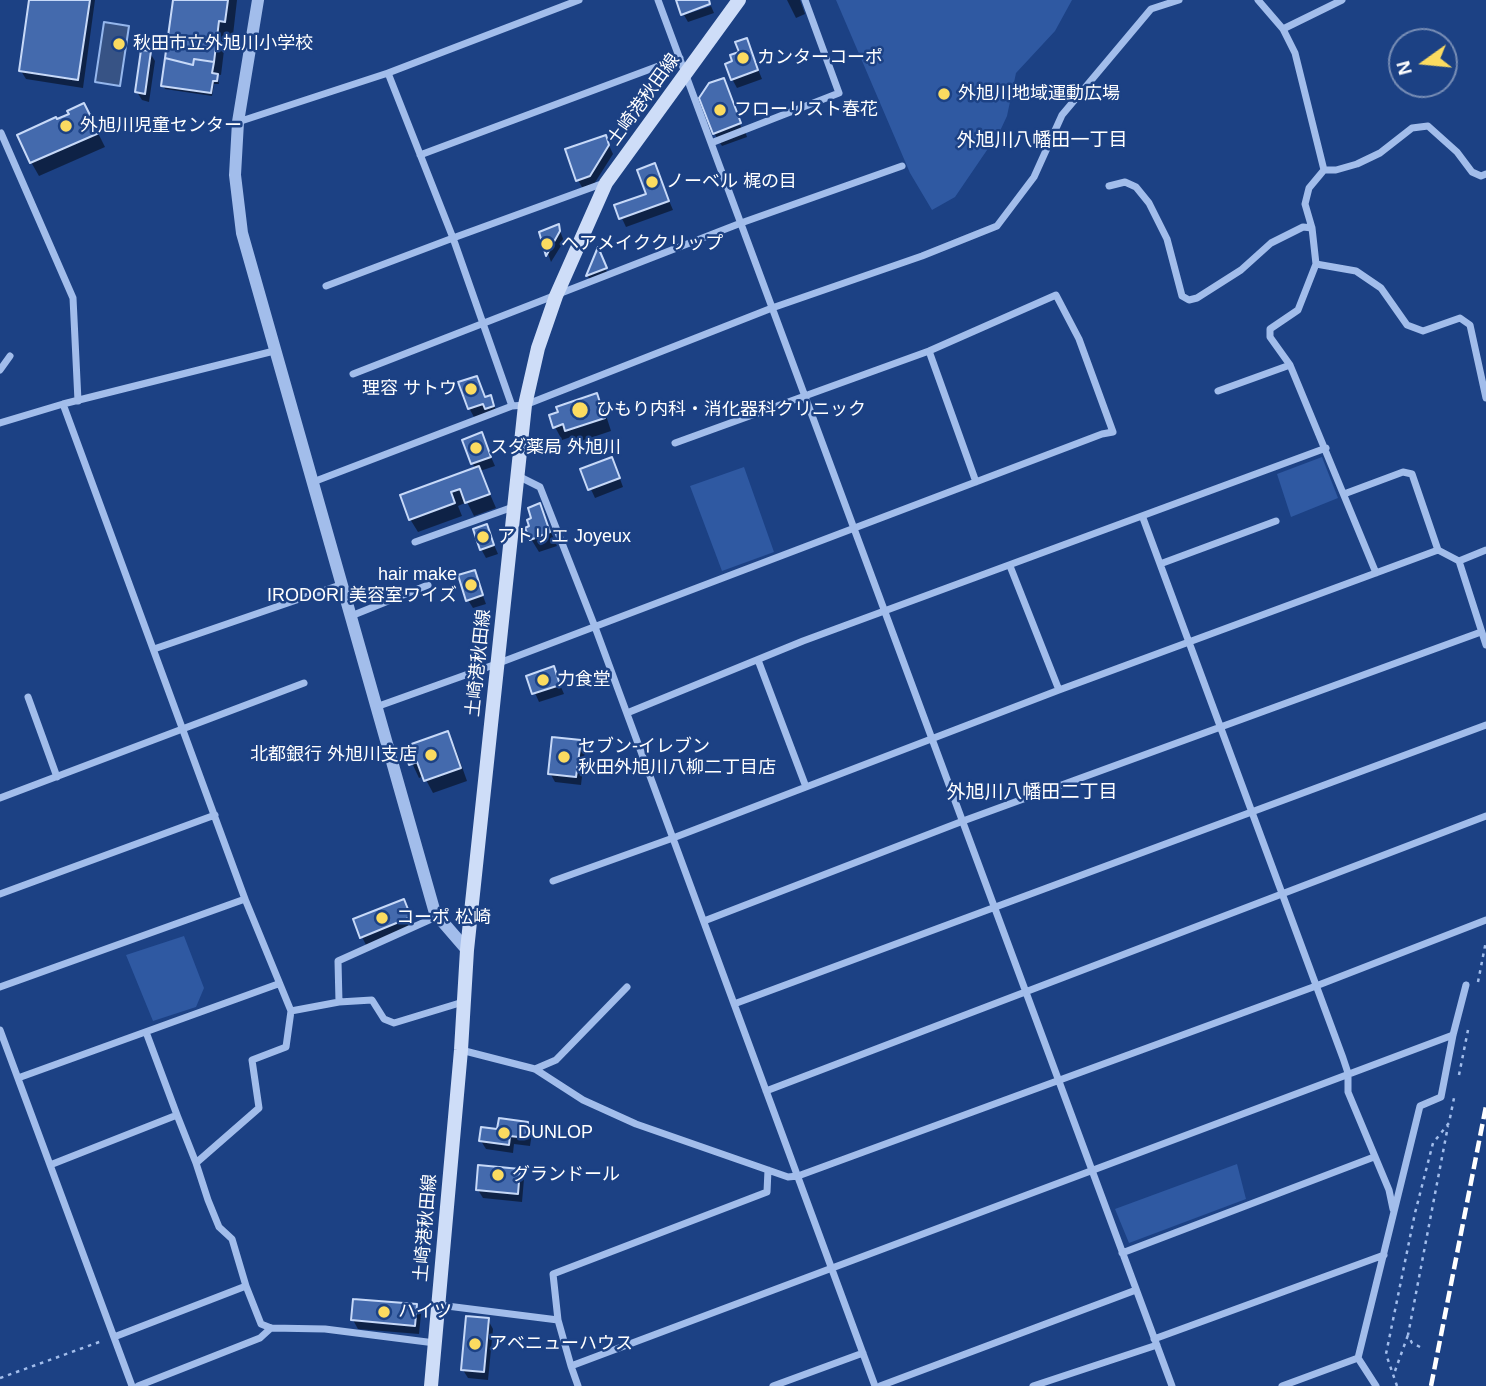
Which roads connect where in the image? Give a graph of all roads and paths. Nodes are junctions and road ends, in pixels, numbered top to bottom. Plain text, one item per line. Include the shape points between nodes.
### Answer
1 (258, 0) edge
2 (579, 0) edge
3 (658, 0) edge
4 (739, 0) edge
5 (805, 0) edge
6 (1147, 0) edge
7 (1179, 0) edge
8 (1258, 0) edge
9 (1342, 0) edge
10 (1150, 9) junction
11 (1283, 29) junction
12 (680, 58) junction
13 (388, 73) junction
14 (686, 75) junction
15 (238, 122) junction
16 (1, 132) edge
17 (711, 143) junction
18 (420, 155) junction
19 (902, 166) dead end
20 (1324, 170) junction
21 (1486, 174) edge
22 (606, 183) junction
23 (1109, 187) dead end
24 (741, 223) junction
25 (1312, 228) junction
26 (453, 238) junction
27 (1316, 264) junction
28 (326, 286) dead end
29 (556, 296) junction
30 (772, 308) junction
31 (483, 325) junction
32 (274, 351) junction
33 (929, 351) junction
34 (10, 356) dead end
35 (1290, 365) junction
36 (0, 370) edge
37 (353, 374) dead end
38 (1218, 391) dead end
39 (804, 395) junction
40 (1486, 398) edge
41 (78, 401) junction
42 (63, 404) junction
43 (518, 405) junction
44 (0, 423) edge
45 (675, 443) dead end
46 (1326, 448) junction
47 (516, 474) junction
48 (313, 482) junction
49 (976, 482) junction
50 (1344, 494) junction
51 (513, 507) junction
52 (1143, 518) junction
53 (1276, 521) dead end
54 (853, 527) junction
55 (415, 542) dead end
56 (1438, 550) junction
57 (1486, 550) edge
58 (1459, 561) junction
59 (1160, 564) junction
60 (1010, 566) junction
61 (1377, 573) junction
62 (343, 584) junction
63 (428, 585) dead end
64 (885, 612) junction
65 (351, 616) junction
66 (595, 626) junction
67 (1481, 632) junction
68 (1189, 644) junction
69 (1486, 645) edge
70 (154, 649) junction
71 (758, 660) junction
72 (499, 663) junction
73 (304, 683) dead end
74 (1059, 690) junction
75 (28, 696) dead end
76 (376, 707) junction
77 (627, 713) junction
78 (1486, 725) edge
79 (1220, 728) junction
80 (184, 729) junction
81 (932, 738) junction
82 (58, 777) junction
83 (806, 787) junction
84 (0, 798) edge
85 (1252, 812) junction
86 (215, 815) junction
87 (1486, 816) edge
88 (963, 821) junction
89 (673, 838) junction
90 (553, 881) dead end
91 (0, 894) edge
92 (1282, 895) junction
93 (245, 899) junction
94 (994, 907) junction
95 (438, 916) junction
96 (1486, 920) edge
97 (704, 921) junction
98 (1486, 941) edge
99 (467, 950) junction
100 (278, 985) junction
101 (1466, 985) dead end
102 (1316, 986) junction
103 (0, 987) edge
104 (627, 987) dead end
105 (1025, 991) junction
106 (1475, 993) dead end
107 (339, 1002) junction
108 (464, 1002) junction
109 (734, 1004) junction
110 (291, 1011) junction
111 (1470, 1019) dead end
112 (0, 1030) edge
113 (146, 1032) junction
114 (1453, 1035) junction
115 (461, 1050) junction
116 (535, 1069) junction
117 (1348, 1073) junction
118 (18, 1078) junction
119 (1059, 1081) junction
120 (1457, 1084) dead end
121 (766, 1091) junction
122 (1454, 1097) dead end
123 (177, 1115) junction
124 (1449, 1123) junction
125 (1374, 1157) junction
126 (196, 1163) junction
127 (50, 1165) junction
128 (768, 1170) junction
129 (1091, 1170) junction
130 (798, 1176) junction
131 (1393, 1209) junction
132 (1122, 1253) junction
133 (1384, 1255) junction
134 (831, 1267) junction
135 (246, 1286) junction
136 (1136, 1290) junction
137 (439, 1306) junction
138 (558, 1320) junction
139 (271, 1328) junction
140 (1408, 1335) junction
141 (114, 1337) junction
142 (1156, 1342) junction
143 (435, 1343) junction
144 (1420, 1347) dead end
145 (863, 1353) junction
146 (1358, 1358) junction
147 (571, 1366) junction
148 (1394, 1374) junction
149 (0, 1378) edge
150 (132, 1386) edge
151 (138, 1386) edge
152 (431, 1386) edge
153 (578, 1386) edge
154 (773, 1386) edge
155 (878, 1386) edge
156 (1033, 1386) edge
157 (1172, 1386) edge
158 (1282, 1386) edge
159 (1376, 1386) edge
160 (1397, 1386) edge

1 - 15 street
2 - 13 street
3 - 12 street
4 - 14 main road, 土崎港秋田線
5 - 17 street via 839,93
6 - 10 street
7 - 10 street
8 - 11 street
9 - 11 street
10 - 30 street via 1062,115 1034,177 998,226
11 - 20 street via 1296,52
12 - 14 street
12 - 18 street
13 - 15 street
13 - 18 street
14 - 17 street
14 - 22 main road, 土崎港秋田線
15 - 32 street via 235,174 242,233
16 - 41 street via 73,298
17 - 24 street
18 - 26 street
19 - 24 street
20 - 21 street via 1357,164 1381,153 1412,128 1428,126 1472,172
20 - 25 street via 1309,188 1305,204
22 - 26 street
22 - 29 main road, 土崎港秋田線
23 - 25 street via 1125,182 1149,203 1167,239 1182,296 1189,300 1241,270 1271,243 1303,227
24 - 29 street
24 - 30 street
25 - 27 street
26 - 28 street
26 - 31 street
27 - 35 street via 1298,310 1270,329 1269,337
27 - 40 street via 1356,271 1381,288 1407,325 1423,331 1460,318 1470,325
29 - 31 street
29 - 43 main road, 土崎港秋田線
30 - 39 street
30 - 43 street
31 - 37 street
31 - 43 street
32 - 41 street
32 - 48 street
33 - 39 street
33 - 49 street
33 - 49 street via 1056,295 1079,339 1113,432
34 - 36 street
35 - 38 street
35 - 46 street
39 - 45 street
39 - 54 street
41 - 42 street
42 - 44 street
42 - 70 street
43 - 47 main road, 土崎港秋田線
43 - 48 street
46 - 50 street
46 - 52 street
47 - 51 main road, 土崎港秋田線
47 - 66 street via 540,486
48 - 62 street
49 - 54 street
50 - 56 street via 1403,472 1412,474
50 - 61 street
51 - 55 street
51 - 72 main road, 土崎港秋田線
52 - 59 street
52 - 60 street
53 - 59 street
54 - 64 street
54 - 66 street
56 - 58 street
56 - 61 street
57 - 58 street
58 - 67 street
59 - 68 street
60 - 64 street
60 - 74 street
61 - 68 street
62 - 65 street
62 - 70 street
63 - 65 street
64 - 71 street
64 - 81 street
65 - 76 street
66 - 72 street
66 - 77 street
67 - 69 street
67 - 79 street
68 - 74 street
68 - 79 street
70 - 80 street
71 - 77 street
71 - 83 street
72 - 76 street
72 - 99 main road, 土崎港秋田線
73 - 80 street
74 - 81 street
75 - 82 street
76 - 95 street
77 - 89 street
78 - 85 street
79 - 85 street
79 - 88 street
80 - 82 street
80 - 86 street
81 - 83 street
81 - 88 street
82 - 84 street
83 - 89 street
85 - 92 street
85 - 94 street
86 - 91 street
86 - 93 street
87 - 92 street
88 - 94 street
88 - 97 street
89 - 90 street
89 - 97 street
92 - 102 street
92 - 105 street
93 - 100 street
93 - 103 street
94 - 105 street
94 - 109 street
95 - 99 street
95 - 107 street via 338,961
96 - 102 street
97 - 109 street
98 - 106 path
99 - 108 main road, 土崎港秋田線
100 - 110 street
100 - 113 street
101 - 114 street
102 - 117 street
102 - 119 street
104 - 116 street via 556,1060
105 - 119 street
105 - 121 street
107 - 108 street via 372,1000 384,1019 394,1023
107 - 110 street
108 - 115 main road, 土崎港秋田線
109 - 121 street
110 - 126 street via 286,1047 252,1060 259,1108
111 - 120 path
112 - 118 street
113 - 118 street
113 - 123 street
114 - 117 street
114 - 131 street via 1441,1097 1420,1106
115 - 116 street
115 - 137 main road, 土崎港秋田線
116 - 128 street via 583,1100 636,1124
117 - 125 street via 1348,1092
117 - 129 street
118 - 127 street
119 - 129 street
119 - 130 street
121 - 130 street
122 - 124 path
123 - 126 street
123 - 127 street
124 - 140 path
124 - 148 path via 1433,1143 1415,1213 1386,1354
125 - 131 street
125 - 132 street
126 - 135 street via 219,1227 232,1239
127 - 141 street
128 - 130 street
128 - 138 street via 767,1192 553,1274
129 - 132 street
129 - 134 street
130 - 134 street
131 - 133 street
132 - 136 street
133 - 142 street
133 - 146 street
134 - 145 street
134 - 147 street
135 - 139 street via 261,1324
135 - 141 street
136 - 142 street
136 - 155 street
137 - 138 street
137 - 143 main road, 土崎港秋田線
138 - 147 street
139 - 143 street via 325,1329
139 - 151 street via 260,1338
140 - 144 path
140 - 148 path
141 - 149 path
141 - 150 street
142 - 156 street
142 - 157 street
143 - 152 main road, 土崎港秋田線
145 - 154 street
145 - 155 street
146 - 158 street
146 - 159 street
147 - 153 street
148 - 160 path

